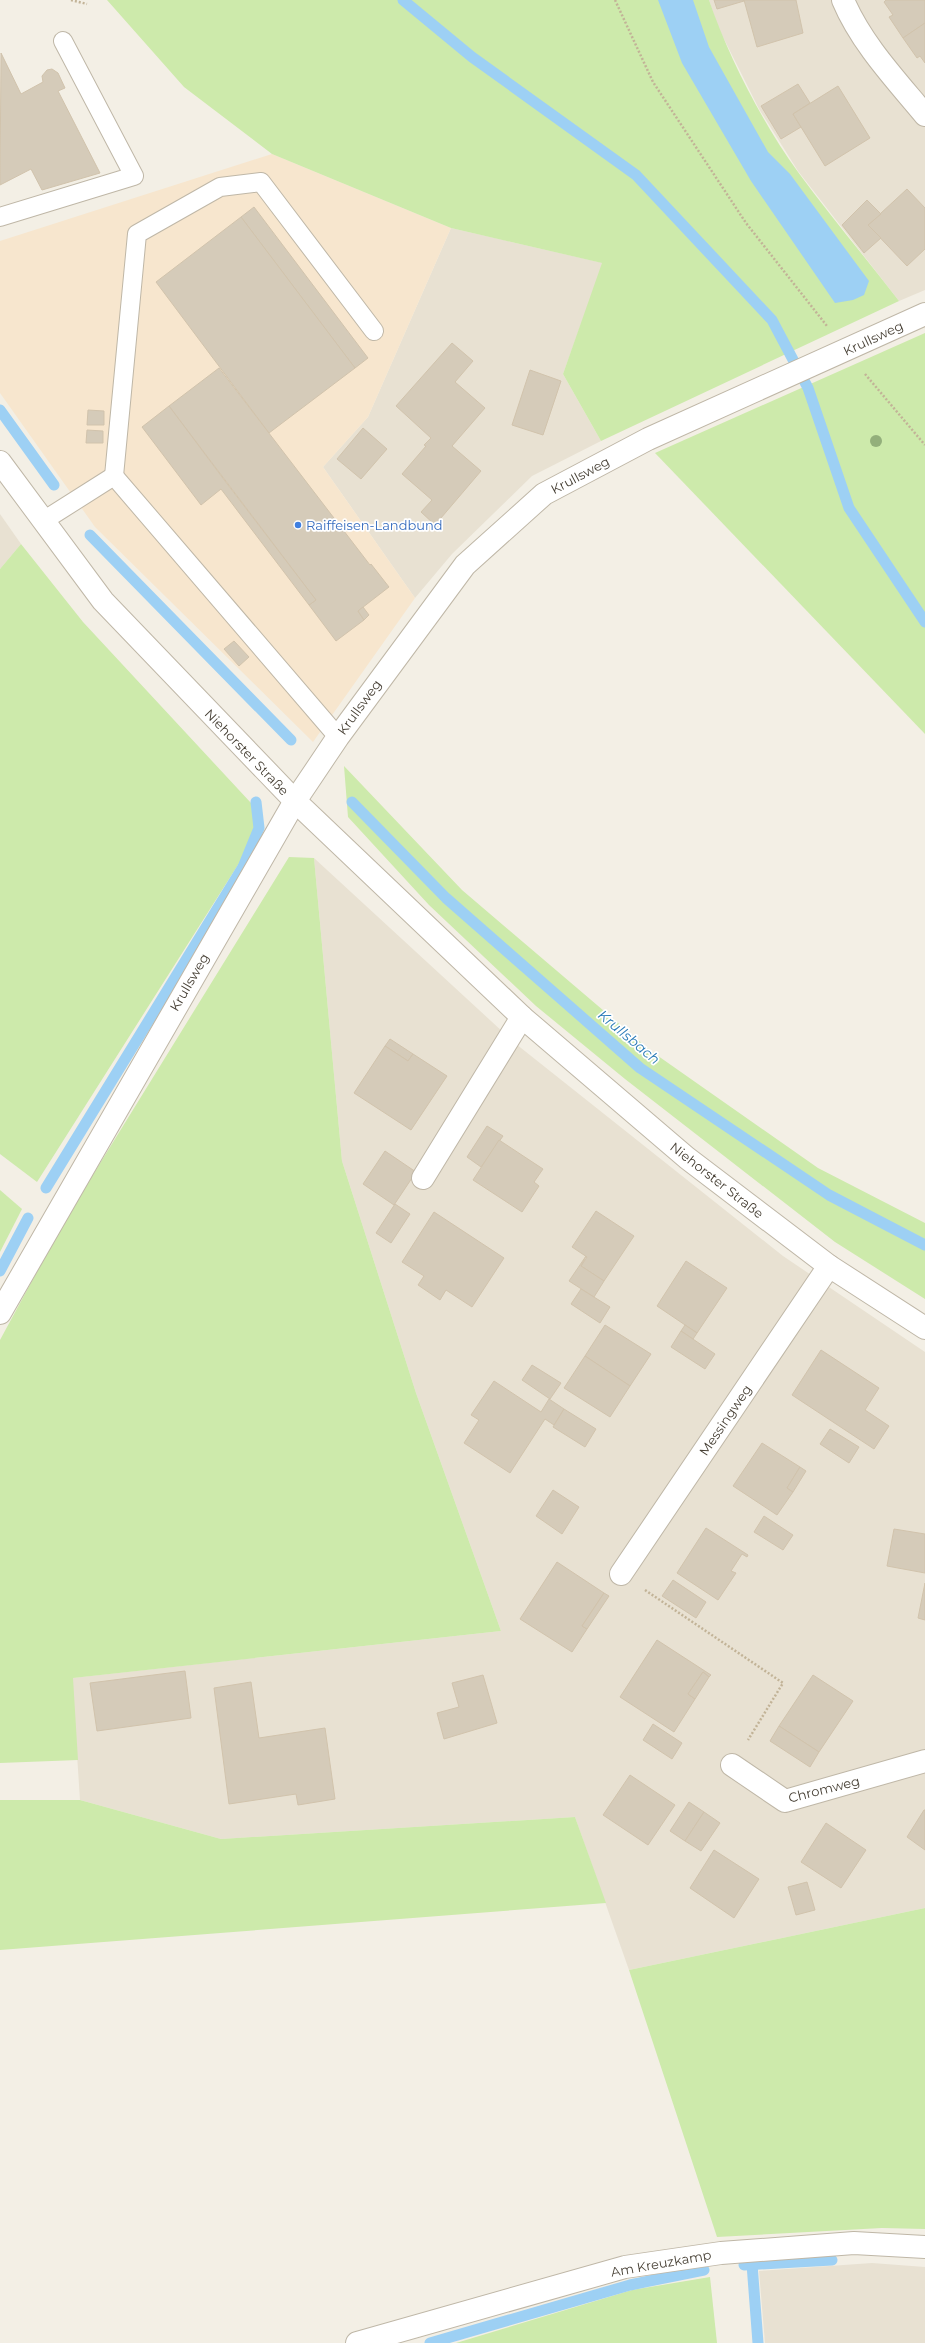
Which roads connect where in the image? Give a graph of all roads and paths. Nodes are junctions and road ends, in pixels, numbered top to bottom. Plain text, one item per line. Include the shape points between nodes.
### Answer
1 (71, 0) edge
2 (615, 0) edge
3 (843, 0) edge
4 (87, 4) dead end
5 (63, 41) dead end
6 (925, 115) edge
7 (0, 217) edge
8 (925, 314) edge
9 (374, 331) dead end
10 (846, 350) junction
11 (925, 445) edge
12 (0, 462) edge
13 (114, 476) junction
14 (43, 521) junction
15 (338, 737) junction
16 (295, 801) junction
17 (522, 1018) junction
18 (423, 1178) dead end
19 (829, 1266) junction
20 (0, 1313) edge
21 (925, 1328) edge
22 (621, 1574) joint
23 (925, 1761) edge
24 (732, 1766) joint
25 (925, 2247) edge
26 (358, 2343) edge

1 - 4 path
2 - 10 path via 653,82 746,223
3 - 6 street via 848,12 880,59
5 - 7 lane via 134,176
8 - 10 street, Krullsweg
9 - 13 lane via 260,182 220,187 137,234
10 - 11 path
10 - 15 street, Krullsweg via 648,439 544,494 465,565
12 - 14 street, Niehorster Straße
13 - 14 lane
13 - 15 lane
14 - 16 street, Niehorster Straße via 103,601
15 - 16 street, Krullsweg
16 - 17 street, Niehorster Straße
16 - 20 street, Krullsweg
17 - 18 street
17 - 19 street, Niehorster Straße via 687,1158
19 - 21 street, Niehorster Straße
19 - 22 street, Messingweg
22 - 24 path via 783,1683
23 - 24 street, Chromweg via 785,1800
25 - 26 street, Am Kreuzkamp via 854,2243 721,2253 625,2267

